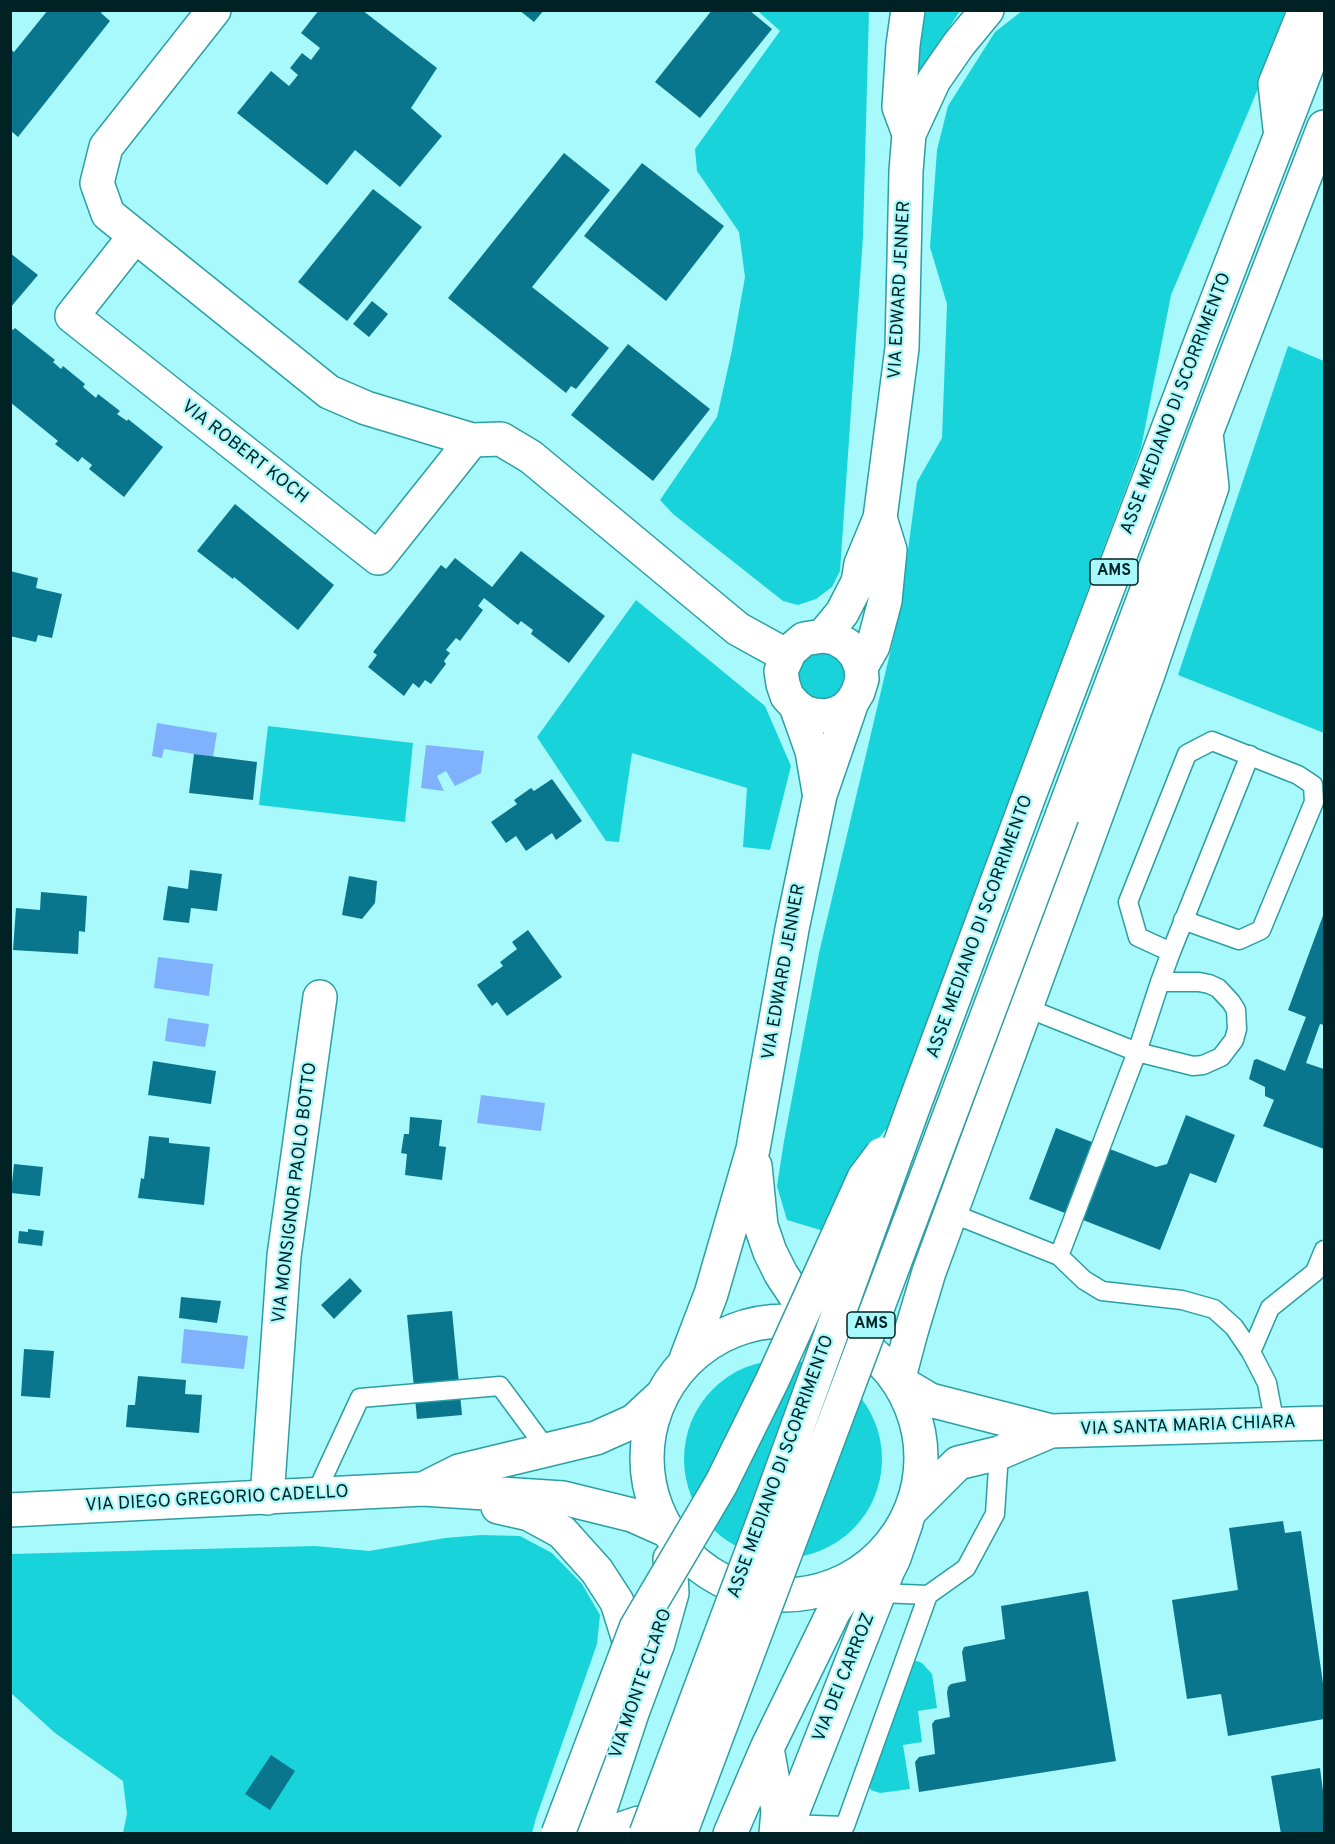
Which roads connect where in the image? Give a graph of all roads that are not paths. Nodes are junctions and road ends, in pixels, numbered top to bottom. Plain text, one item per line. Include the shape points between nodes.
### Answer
1 (214, 10) edge
2 (908, 10) edge
3 (987, 10) edge
4 (1305, 10) edge
5 (1324, 23) edge
6 (1324, 127) edge
7 (909, 134) junction
8 (1280, 137) junction
9 (135, 236) junction
10 (1206, 433) junction
11 (472, 440) junction
12 (880, 518) junction
13 (823, 636) junction
14 (787, 656) junction
15 (861, 667) junction
16 (852, 702) junction
17 (796, 706) junction
18 (1250, 755) junction
19 (820, 795) junction
20 (1183, 920) junction
21 (1171, 952) junction
22 (1160, 982) junction
23 (320, 996) dead end
24 (1027, 1008) junction
25 (1137, 1052) junction
26 (913, 1108) junction
27 (753, 1149) junction
28 (951, 1213) junction
29 (1324, 1250) edge
30 (1059, 1256) junction
31 (814, 1324) junction
32 (1251, 1352) junction
33 (685, 1362) junction
34 (898, 1381) junction
35 (662, 1395) junction
36 (1324, 1423) edge
37 (1275, 1425) junction
38 (1051, 1431) junction
39 (548, 1451) junction
40 (999, 1453) junction
41 (423, 1489) junction
42 (315, 1495) junction
43 (267, 1498) junction
44 (10, 1510) edge
45 (909, 1516) junction
46 (668, 1531) junction
47 (870, 1583) junction
48 (928, 1595) junction
49 (632, 1713) junction
50 (767, 1748) junction
51 (783, 1830) edge
52 (558, 1833) edge
53 (592, 1833) edge
54 (613, 1833) edge
55 (646, 1833) edge
56 (667, 1833) edge
57 (680, 1833) edge
58 (730, 1833) edge

1 - 9 main road via 106,147 97,183 108,214
2 - 7 main road, VIA EDWARD JENNER via 898,107
3 - 7 main road, VIA EDWARD JENNER via 934,80
4 - 8 main road via 1275,84
5 - 8 main road, ASSE MEDIANO DI SCORRIMENTO / AMS
6 - 10 main road, ASSE MEDIANO DI SCORRIMENTO / AMS
7 - 12 main road, VIA EDWARD JENNER via 902,348
8 - 26 main road, ASSE MEDIANO DI SCORRIMENTO / AMS, bridge
9 - 11 main road via 328,392 366,408
9 - 11 main road, VIA ROBERT KOCH via 72,316 378,558
10 - 24 main road via 1212,487
10 - 57 main road, ASSE MEDIANO DI SCORRIMENTO / AMS, bridge
11 - 14 main road via 501,439 531,457 738,629
12 - 13 main road, VIA EDWARD JENNER via 861,564 858,582 842,614
12 - 15 main road, VIA EDWARD JENNER via 890,550 885,601 873,646
13 - 14 main road via 804,639
13 - 15 main road via 847,645
14 - 17 main road via 781,672 783,684
15 - 16 main road via 862,679
16 - 17 main road via 825,716 814,716
16 - 19 main road, VIA EDWARD JENNER
17 - 19 main road, VIA EDWARD JENNER via 812,751
18 - 20 lane
18 - 20 lane via 1313,785 1314,802 1261,930 1239,940
18 - 21 lane via 1212,741 1187,754 1128,902 1138,937
19 - 27 main road, VIA EDWARD JENNER
20 - 21 lane
21 - 22 lane
22 - 25 lane
22 - 25 lane via 1199,982 1218,988 1236,1010 1234,1040 1221,1057 1203,1065
23 - 43 main road, VIA MONSIGNOR PAOLO BOTTO via 284,1256
24 - 25 lane
24 - 28 main road
25 - 30 lane
26 - 52 main road, bridge via 864,1178 721,1484 636,1628
26 - 55 main road, ASSE MEDIANO DI SCORRIMENTO / AMS, bridge
27 - 31 main road, VIA EDWARD JENNER via 761,1226 770,1252
27 - 33 main road, VIA EDWARD JENNER via 711,1294
28 - 30 lane
28 - 34 main road via 929,1272
29 - 32 lane via 1315,1272 1270,1308
30 - 32 lane via 1102,1291 1182,1300 1214,1309 1234,1327
31 - 33 main road via 758,1323 706,1344
31 - 34 main road via 846,1335 875,1355
32 - 37 lane via 1267,1383
33 - 35 main road
34 - 38 main road, VIA SANTA MARIA CHIARA via 930,1400
34 - 45 main road via 918,1426 921,1451 921,1476
35 - 39 main road, VIA DIEGO GREGORIO CADELLO via 634,1421 596,1438
35 - 46 main road via 651,1423 647,1454 649,1484
36 - 37 main road, VIA SANTA MARIA CHIARA
37 - 38 main road, VIA SANTA MARIA CHIARA
38 - 40 main road, VIA SANTA MARIA CHIARA
39 - 41 main road, VIA DIEGO GREGORIO CADELLO via 459,1472
39 - 42 lane via 500,1386 360,1398
40 - 45 main road, VIA SANTA MARIA CHIARA via 958,1463
40 - 48 lane via 995,1514 966,1568
41 - 42 main road, VIA DIEGO GREGORIO CADELLO
41 - 46 main road, VIA DIEGO GREGORIO CADELLO via 563,1498 632,1515
41 - 49 main road via 529,1514 562,1532 597,1571 616,1602 628,1637 634,1673
42 - 43 main road, VIA DIEGO GREGORIO CADELLO
43 - 44 main road, VIA DIEGO GREGORIO CADELLO
45 - 47 main road
46 - 47 main road via 694,1562 718,1579 746,1590 775,1595 805,1594
46 - 49 main road, VIA MONTE CLARO via 672,1593
47 - 48 lane
47 - 50 main road, VIA DEI CARROZ via 834,1611
47 - 51 main road, VIA DEI CARROZ
48 - 51 lane via 845,1827
49 - 53 main road, VIA MONTE CLARO
50 - 51 main road
50 - 58 main road, VIA DEI CARROZ
54 - 56 main road via 639,1822

